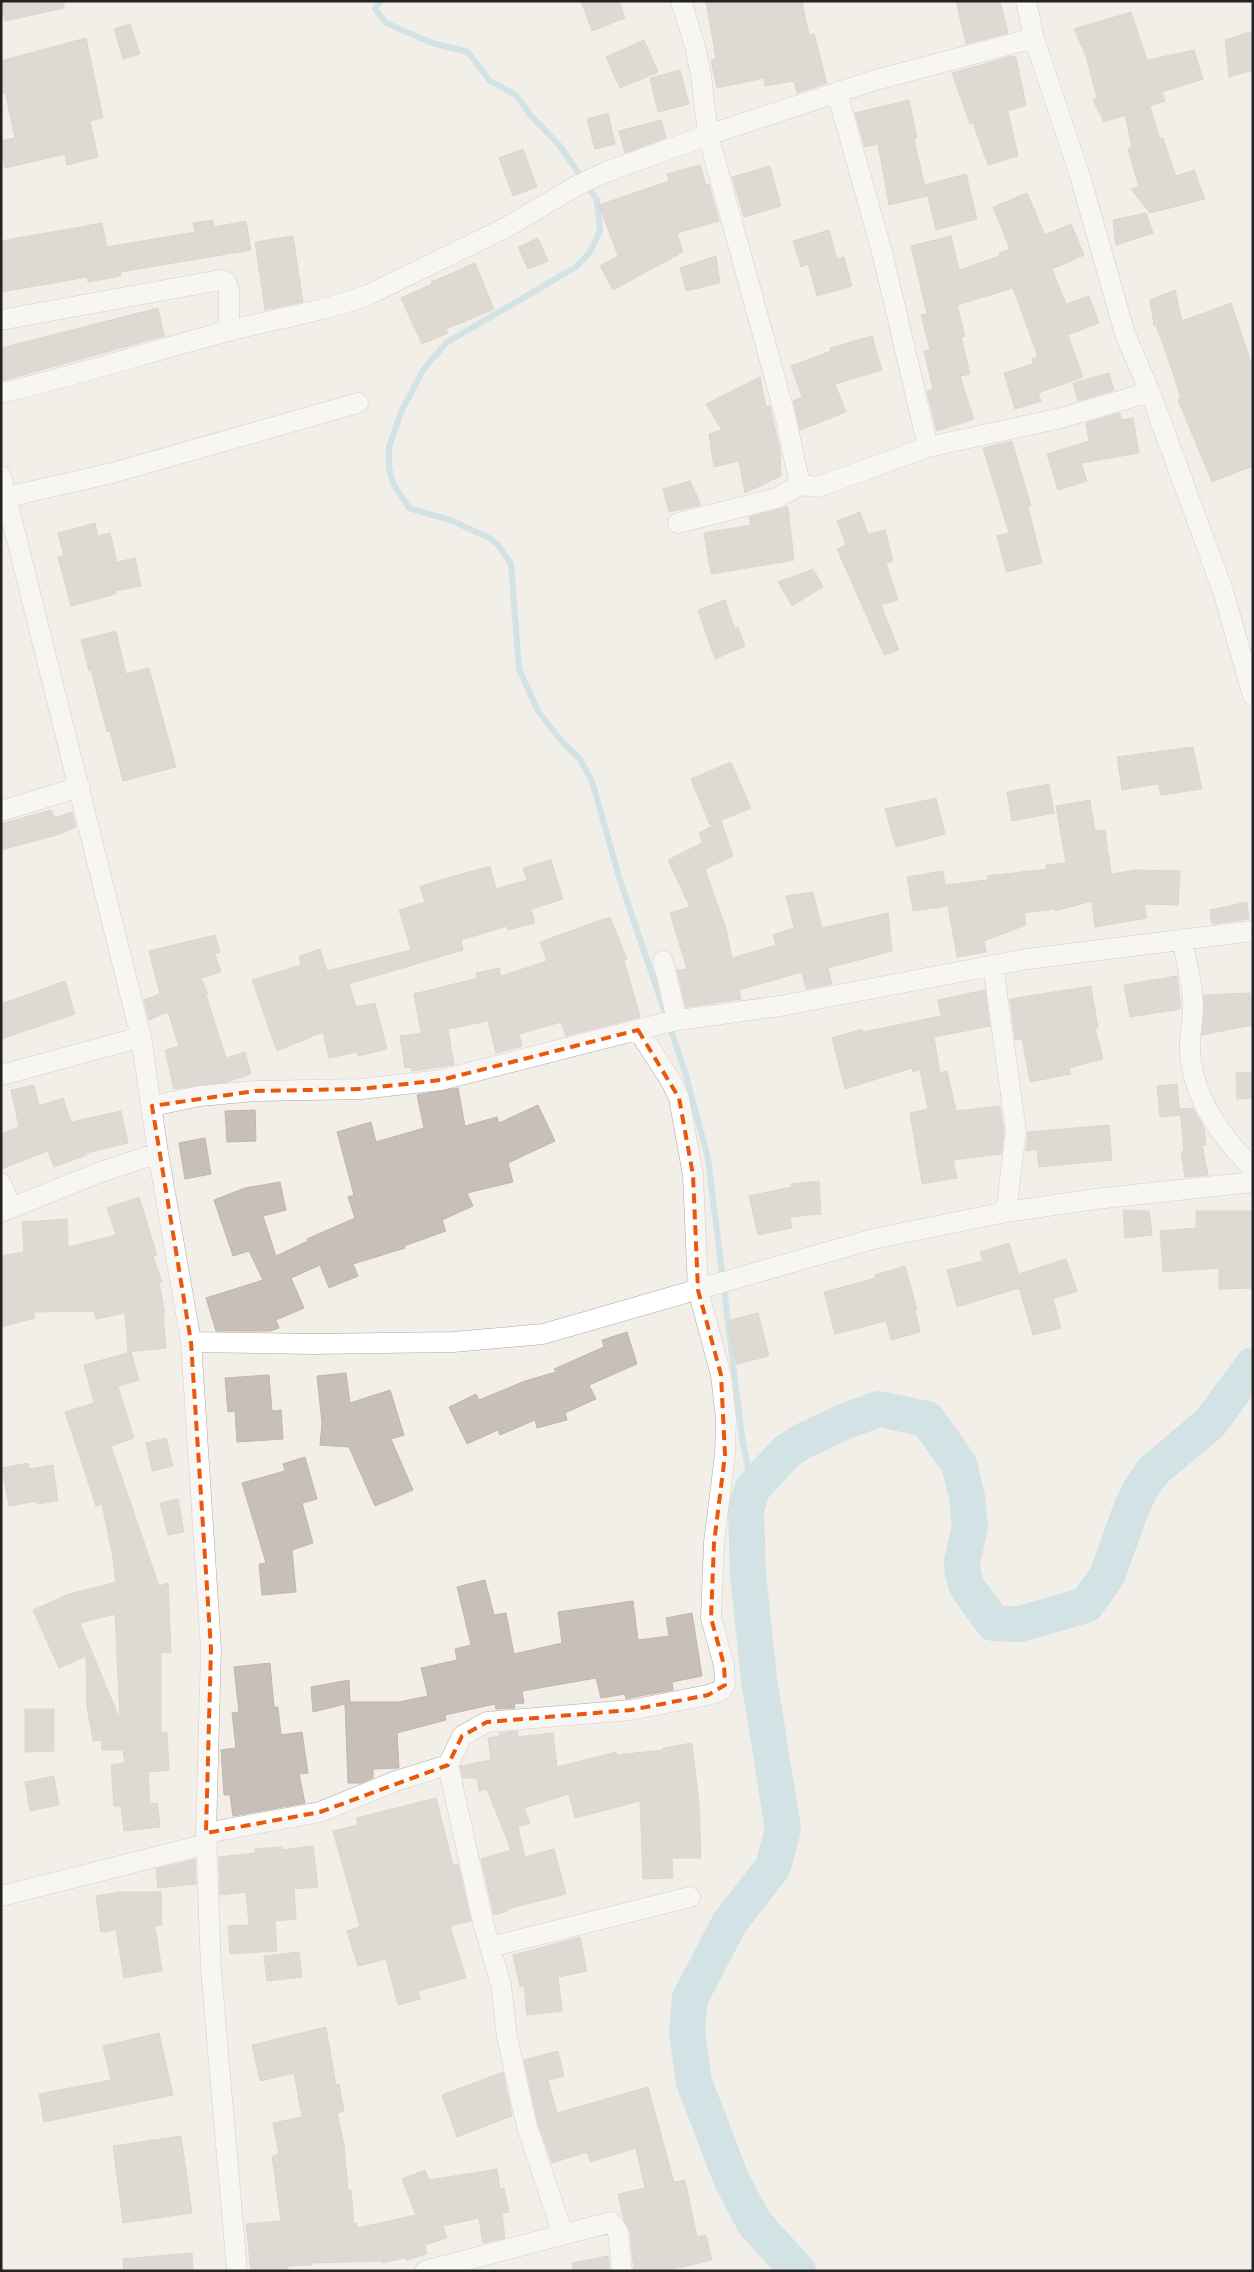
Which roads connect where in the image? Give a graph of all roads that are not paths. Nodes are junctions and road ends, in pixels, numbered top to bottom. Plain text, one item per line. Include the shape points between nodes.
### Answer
1 (681, 1) edge
2 (1026, 1) edge
3 (1034, 38) junction
4 (837, 92) junction
5 (708, 135) junction
6 (1, 320) edge
7 (229, 331) junction
8 (1150, 392) junction
9 (1, 393) edge
10 (358, 403) dead end
11 (928, 448) junction
12 (1, 476) edge
13 (800, 485) junction
14 (7, 497) junction
15 (678, 523) dead end
16 (1253, 696) edge
17 (80, 787) junction
18 (1, 811) edge
19 (1253, 932) edge
20 (1182, 939) junction
21 (663, 961) dead end
22 (993, 965) junction
23 (675, 1021) junction
24 (645, 1027) junction
25 (141, 1037) junction
26 (1, 1075) edge
27 (152, 1106) junction
28 (158, 1153) junction
29 (1253, 1168) edge
30 (1253, 1182) edge
31 (1, 1183) edge
32 (6, 1210) edge
33 (1006, 1212) junction
34 (707, 1287) junction
35 (192, 1342) junction
36 (448, 1765) junction
37 (206, 1838) junction
38 (1, 1896) edge
39 (690, 1897) dead end
40 (490, 1947) junction
41 (564, 2234) junction
42 (237, 2271) edge
43 (425, 2271) edge
44 (622, 2271) edge

1 - 5 street via 701,75
2 - 3 street
3 - 4 street
3 - 8 street via 1080,176 1125,334
4 - 5 street
4 - 11 street via 882,256
5 - 7 street via 576,186 507,227 368,295 322,311
5 - 13 street via 783,405
6 - 7 street via 220,280 226,282 229,290
7 - 9 street
8 - 11 street via 1061,418
8 - 16 street via 1223,591
10 - 14 street via 112,472
11 - 13 street via 818,487
12 - 14 street
13 - 15 street via 777,498
14 - 17 street
17 - 18 street
17 - 25 street
19 - 20 street
20 - 22 street
20 - 29 street via 1193,995 1190,1042 1198,1090 1220,1132
21 - 23 street
22 - 23 street via 780,1006
22 - 33 street via 1016,1131
23 - 24 street
24 - 27 street via 441,1080 361,1089 255,1091 200,1096
24 - 34 street via 681,1108
25 - 26 street
25 - 27 street
27 - 28 street
28 - 32 street
28 - 35 street
30 - 33 street
31 - 32 street
33 - 34 street via 873,1239
34 - 35 street via 543,1334 504,1339 314,1344
34 - 36 street via 726,1418 725,1455 714,1543 711,1618 724,1665 725,1685 720,1691 708,1695 631,1710 487,1722 462,1736
35 - 37 street via 211,1649
36 - 37 street via 396,1781 320,1812
36 - 40 street
37 - 38 street
37 - 42 street via 216,2043
39 - 40 street
40 - 41 street via 501,1985 527,2127
41 - 43 street
41 - 44 street via 612,2222 618,2232

